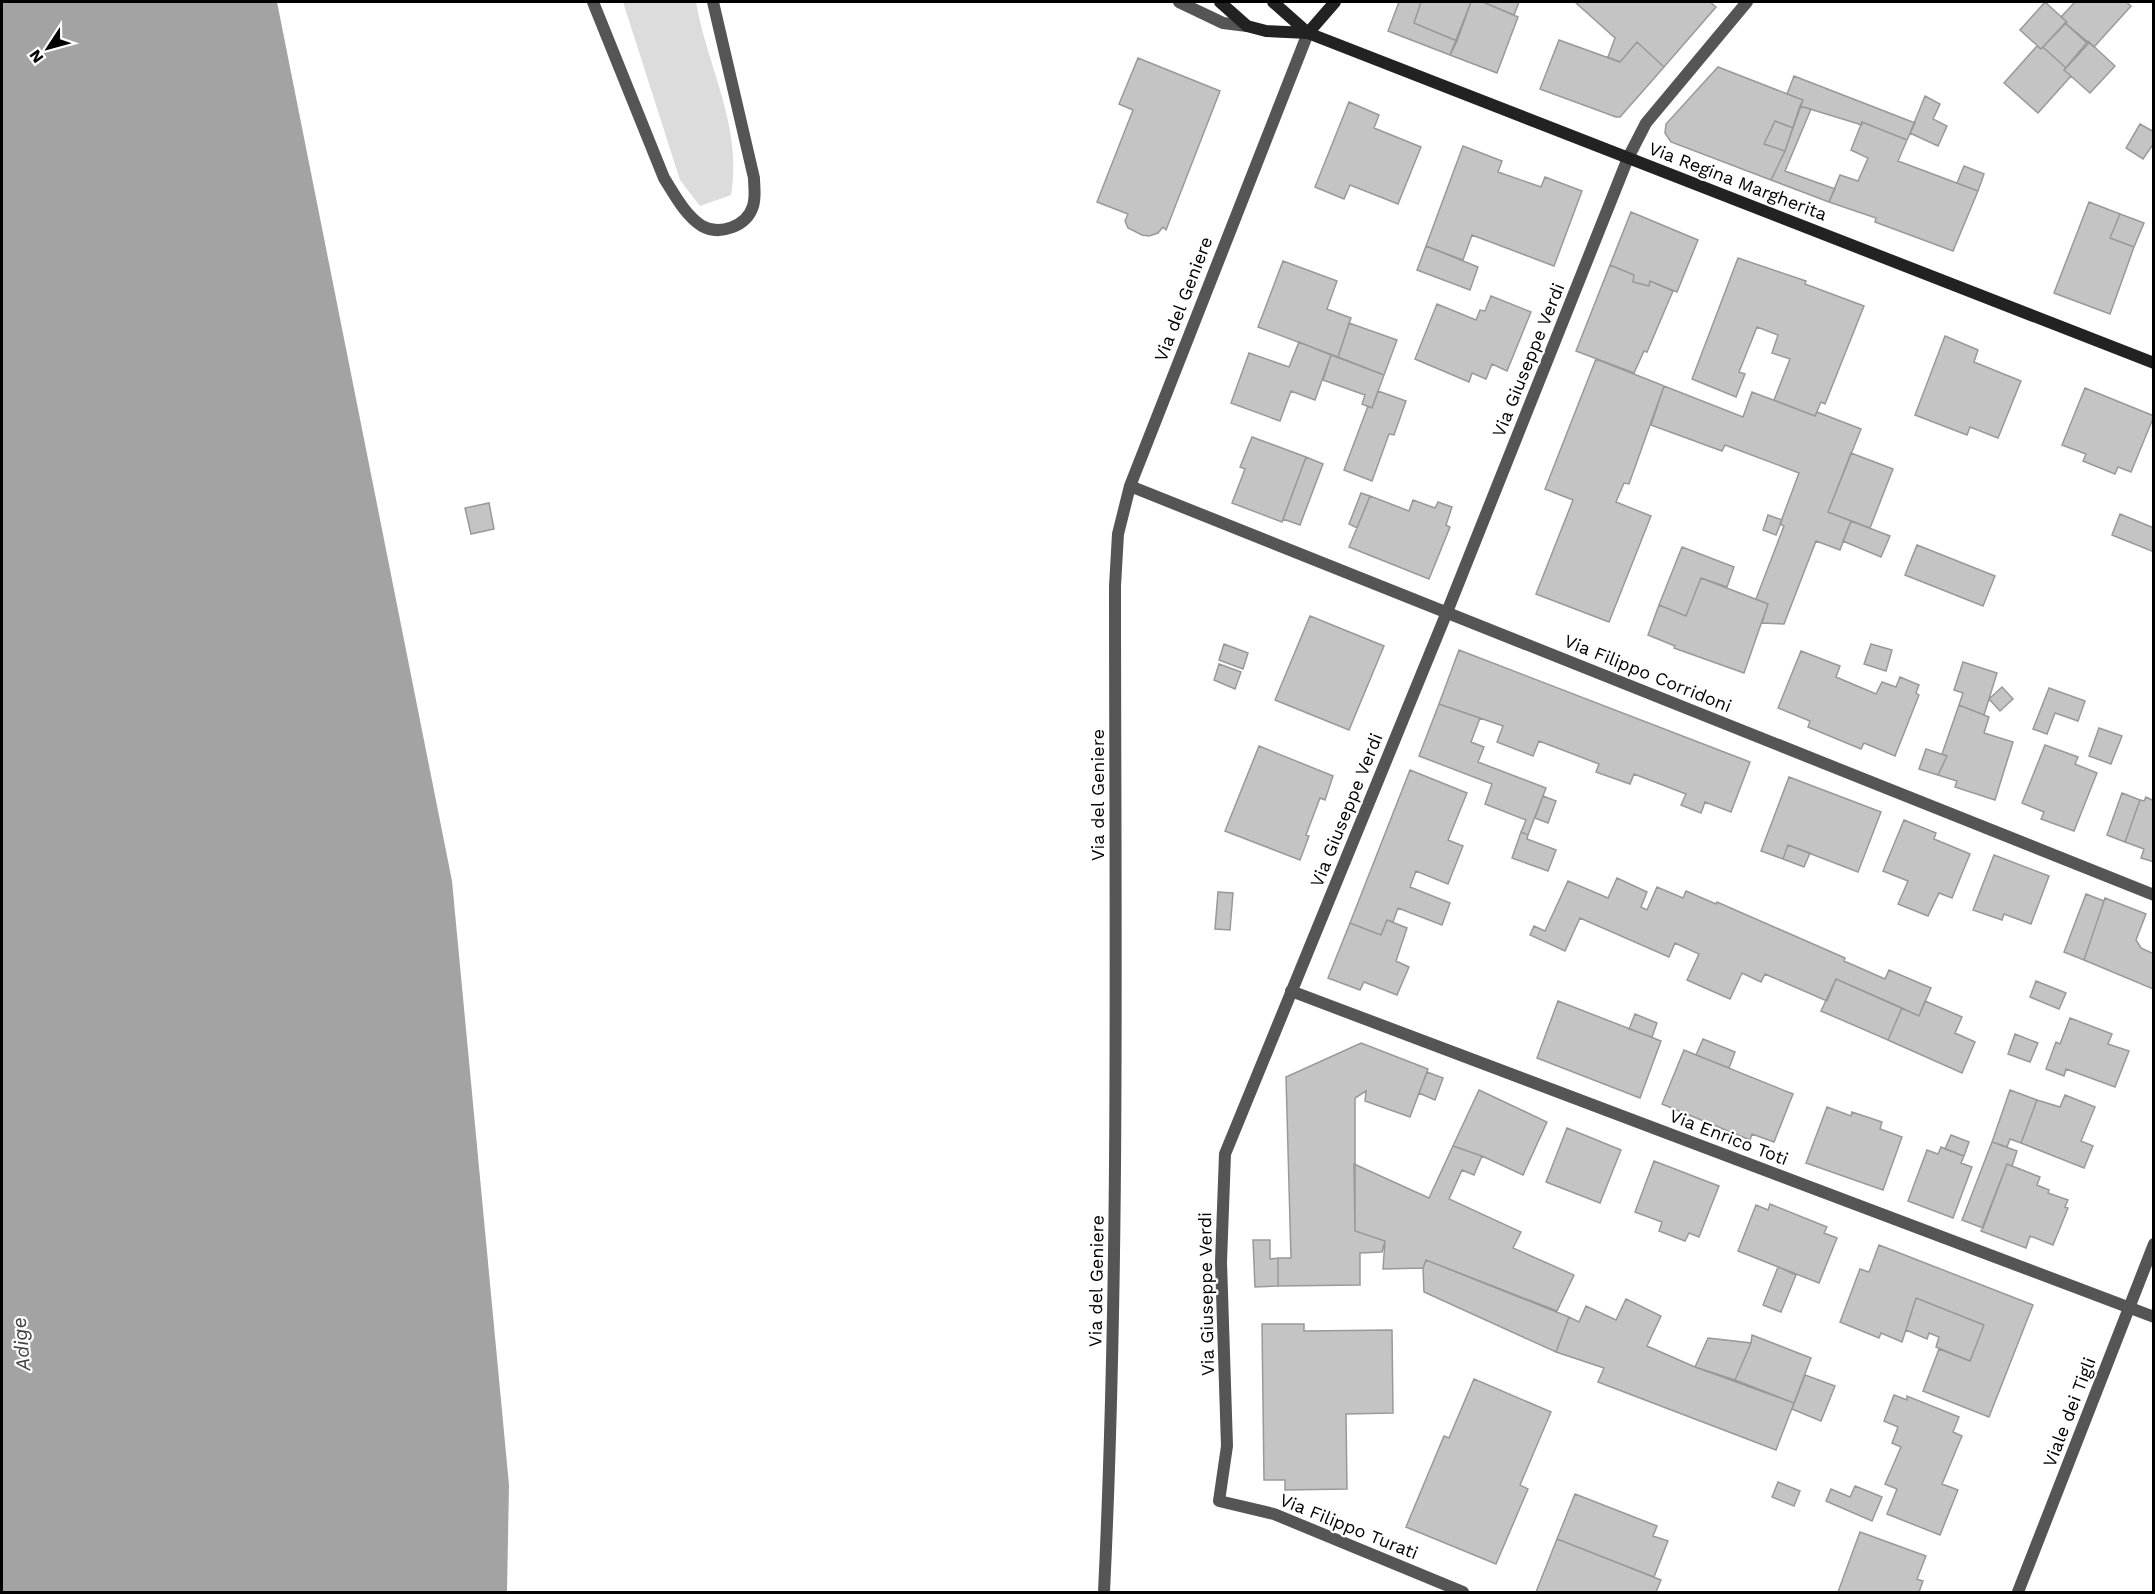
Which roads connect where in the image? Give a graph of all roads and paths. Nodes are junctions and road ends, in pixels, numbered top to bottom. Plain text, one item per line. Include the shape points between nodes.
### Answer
1 (593, 2) edge
2 (712, 2) edge
3 (1179, 2) edge
4 (1220, 2) edge
5 (1273, 2) edge
6 (1335, 2) edge
7 (1747, 2) edge
8 (1247, 26) junction
9 (1308, 33) junction
10 (1628, 158) junction
11 (2154, 363) edge
12 (1130, 486) junction
13 (1447, 612) junction
14 (2154, 895) edge
15 (1291, 991) junction
16 (2154, 1245) edge
17 (2129, 1308) junction
18 (2154, 1317) edge
19 (1219, 1501) joint
20 (1104, 1593) edge
21 (1464, 1593) edge
22 (2018, 1593) edge

1 - 2 street via 664,178 690,215 715,230 737,225 747,218 755,195
3 - 8 street via 1223,22
4 - 8 street
5 - 9 street
6 - 9 street
7 - 10 street, Via Giuseppe Verdi via 1646,123
8 - 9 street
9 - 10 street, Via Regina Margherita
9 - 12 street, Via del Geniere
10 - 11 street, Via Regina Margherita
10 - 13 street, Via Giuseppe Verdi
12 - 13 street, Via Filippo Corridoni
12 - 20 street, Via del Geniere via 1119,534 1116,586 1115,1243
13 - 14 street, Via Filippo Corridoni
13 - 15 street, Via Giuseppe Verdi
15 - 17 street, Via Enrico Toti
15 - 19 street, Via Giuseppe Verdi via 1225,1154 1221,1262 1227,1446
16 - 17 street, Viale dei Tigli
17 - 18 street, Via Enrico Toti
17 - 22 street, Viale dei Tigli
19 - 21 street, Via Filippo Turati via 1274,1514

